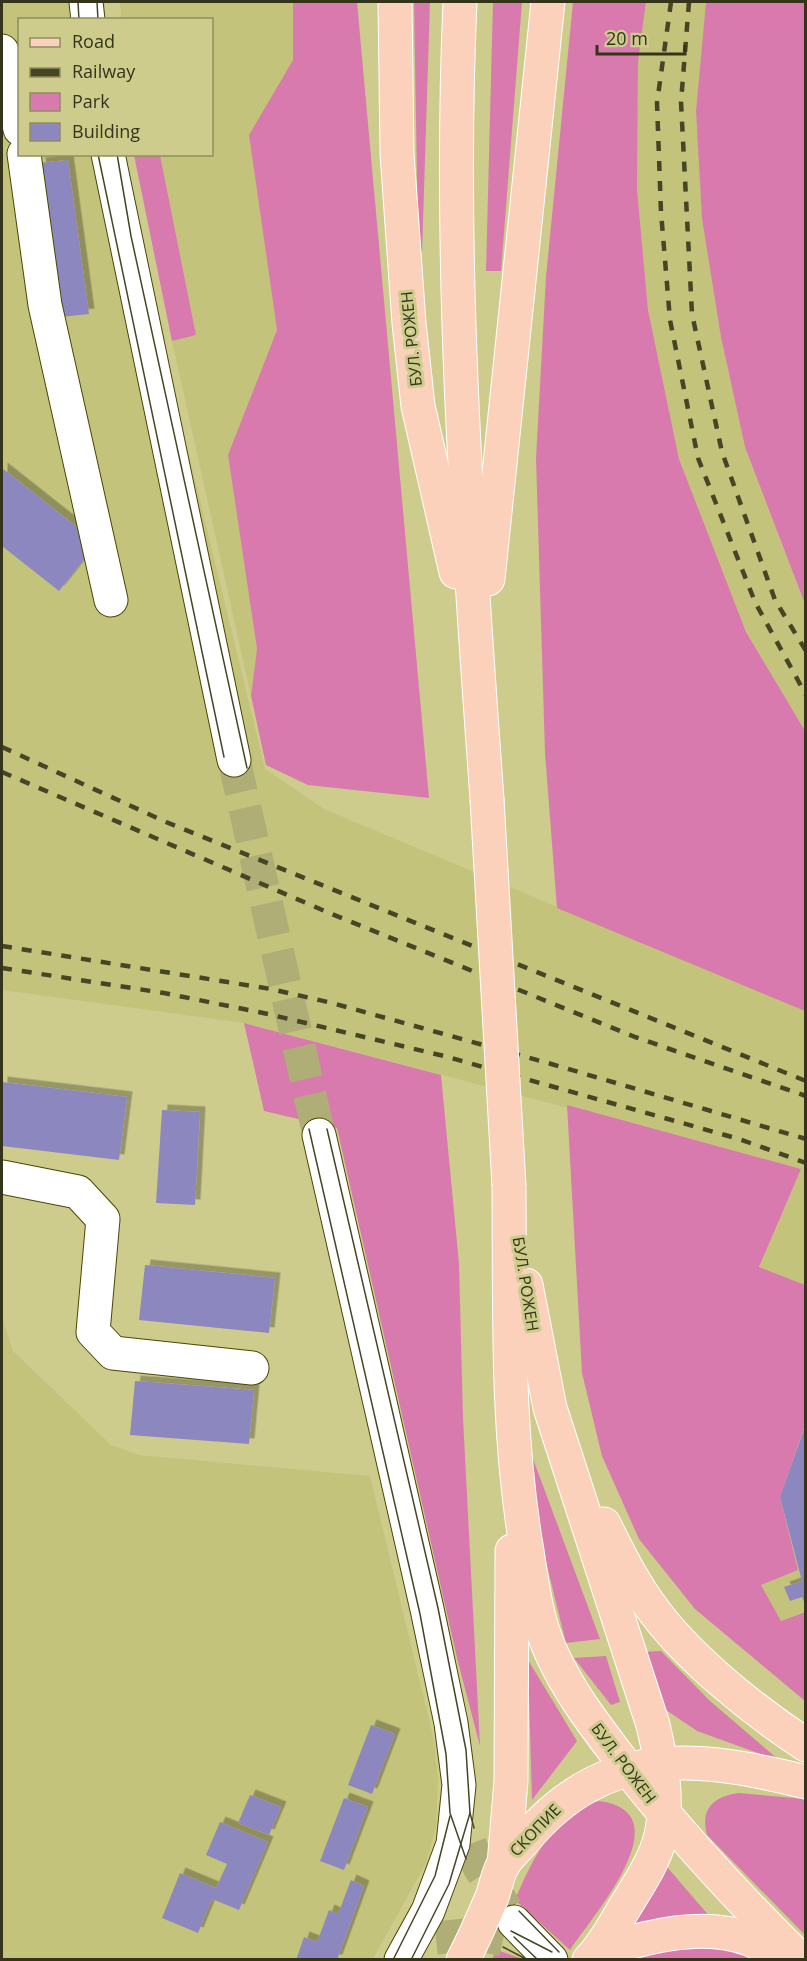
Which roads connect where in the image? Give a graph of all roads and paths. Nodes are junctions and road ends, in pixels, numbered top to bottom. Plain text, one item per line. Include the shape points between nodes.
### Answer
1 (86, 2) edge
2 (395, 2) edge
3 (460, 2) edge
4 (548, 2) edge
5 (88, 18) edge
6 (2, 51) edge
7 (18, 120) edge
8 (24, 156) edge
9 (108, 156) edge
10 (111, 600) dead end
11 (478, 670) junction
12 (234, 760) tunnel mouth
13 (319, 1135) tunnel mouth
14 (2, 1177) edge
15 (509, 1186) junction
16 (252, 1368) dead end
17 (558, 1431) junction
18 (513, 1441) junction
19 (806, 1745) edge
20 (662, 1763) junction
21 (628, 1768) junction
22 (806, 1782) edge
23 (457, 1811) junction
24 (663, 1813) junction
25 (470, 1844) tunnel mouth
26 (504, 1864) junction
27 (509, 1931) tunnel mouth
28 (436, 1938) tunnel mouth
29 (593, 1955) edge
30 (401, 1959) edge
31 (408, 1959) edge
32 (463, 1959) edge
33 (550, 1959) edge
34 (788, 1959) edge
35 (801, 1959) edge

1 - 5 lane
2 - 11 main road, БУЛ. РОЖЕН via 400,207 418,406
3 - 11 main road, БУЛ. РОЖЕН via 455,168 457,281
4 - 11 main road, БУЛ. РОЖЕН
6 - 7 lane
8 - 10 lane via 45,305
9 - 12 lane
11 - 15 main road, БУЛ. РОЖЕН, bridge
13 - 23 lane via 451,1723 459,1785
14 - 16 lane via 78,1192 102,1219 93,1332 113,1353
15 - 17 main road, БУЛ. РОЖЕН via 536,1343
15 - 18 main road, БУЛ. РОЖЕН
17 - 19 main road via 630,1575 650,1606 697,1659
17 - 20 main road, БУЛ. РОЖЕН
18 - 21 main road, БУЛ. РОЖЕН via 530,1573 547,1642 574,1695
18 - 26 main road via 511,1781
20 - 21 main road, СКОПИЕ
20 - 22 main road, СКОПИЕ via 745,1767
20 - 24 main road, БУЛ. РОЖЕН
21 - 24 main road, БУЛ. РОЖЕН
21 - 26 main road, СКОПИЕ via 580,1788 543,1818
23 - 25 lane
23 - 30 lane via 453,1844 429,1911
24 - 29 main road via 653,1857
24 - 35 main road via 755,1915
26 - 32 main road, СКОПИЕ
27 - 33 lane
28 - 31 lane
29 - 34 main road via 676,1933 712,1933 748,1939

